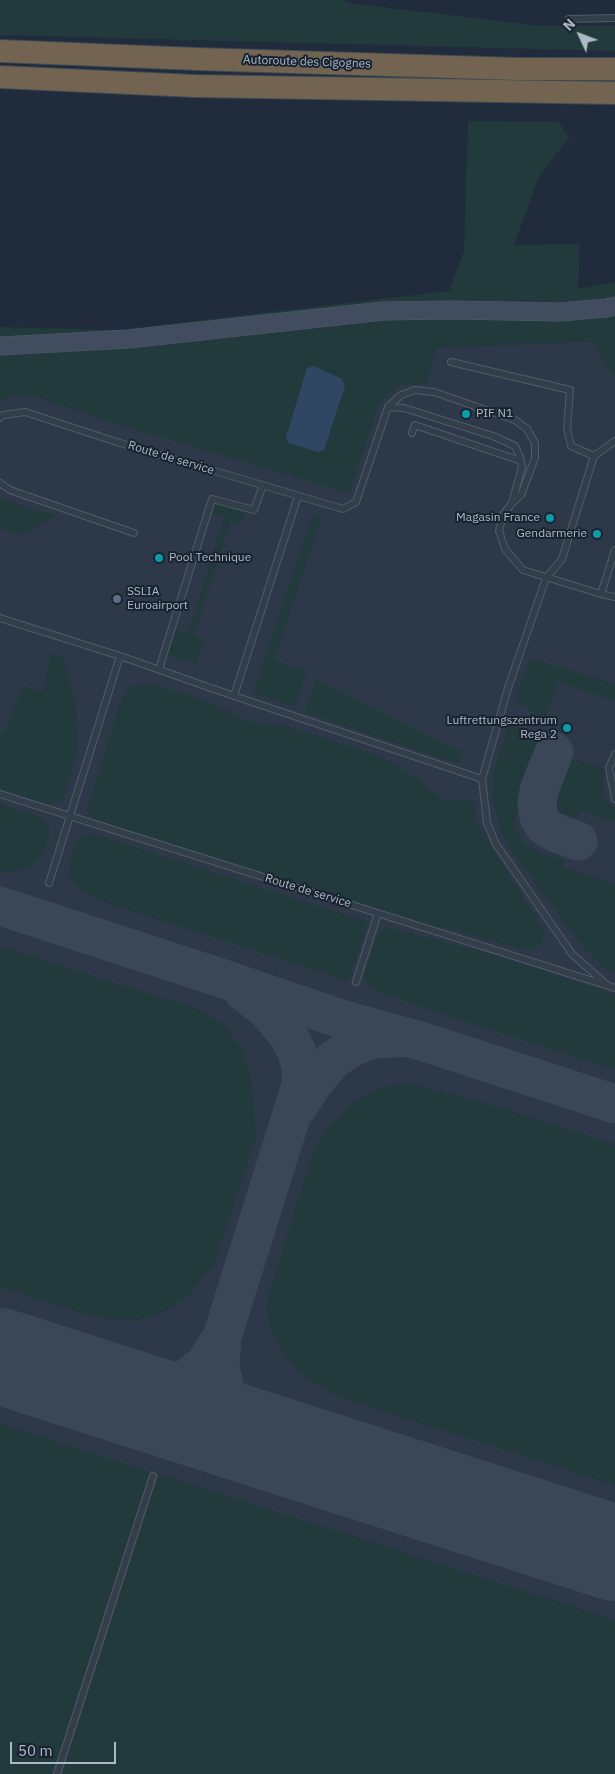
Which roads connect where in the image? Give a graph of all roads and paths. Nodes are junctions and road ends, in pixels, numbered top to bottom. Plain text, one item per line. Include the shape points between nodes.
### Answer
1 (615, 18) edge
2 (569, 19) dead end
3 (0, 51) edge
4 (615, 69) edge
5 (0, 78) edge
6 (615, 93) edge
7 (615, 306) edge
8 (0, 346) edge
9 (451, 362) dead end
10 (388, 407) junction
11 (0, 418) edge
12 (412, 433) dead end
13 (615, 441) edge
14 (594, 456) junction
15 (521, 461) junction
16 (0, 483) edge
17 (262, 486) junction
18 (298, 496) junction
19 (512, 503) junction
20 (134, 533) dead end
21 (615, 550) edge
22 (546, 578) junction
23 (601, 594) junction
24 (615, 597) edge
25 (0, 618) edge
26 (120, 656) junction
27 (160, 670) junction
28 (234, 696) junction
29 (615, 754) edge
30 (482, 779) junction
31 (0, 794) edge
32 (615, 799) edge
33 (69, 817) junction
34 (49, 883) dead end
35 (378, 913) junction
36 (356, 982) dead end
37 (612, 987) edge
38 (153, 1476) dead end
39 (57, 1774) edge

1 - 2 lane
3 - 4 highway, Autoroute des Cigognes
5 - 6 highway, Autoroute des Cigognes via 195,86
7 - 8 main road via 560,312 383,311 129,339
9 - 14 lane via 570,390 567,428 571,446
10 - 15 lane via 404,408 493,436 515,446
10 - 18 lane, Route de service via 356,502 343,509
10 - 19 lane via 401,395 415,390 434,392 515,420 527,429 535,443 535,458 521,495
11 - 17 lane, Route de service via 24,412
12 - 15 lane via 415,425 451,441
13 - 14 lane
14 - 22 lane via 562,559
15 - 19 lane
16 - 20 lane via 10,490
17 - 18 lane, Route de service
17 - 27 lane via 254,510 212,499
18 - 28 lane
19 - 22 lane via 503,515 499,531 505,549 524,570
21 - 23 lane
22 - 23 lane
22 - 30 lane via 508,688
23 - 24 lane
25 - 26 lane
26 - 27 lane
26 - 33 lane
27 - 28 lane
28 - 30 lane
29 - 32 lane via 609,768
30 - 37 lane via 487,823 496,844 572,954
31 - 33 lane, Route de service
33 - 34 lane
33 - 35 lane, Route de service
35 - 36 lane
35 - 37 lane, Route de service
38 - 39 lane

